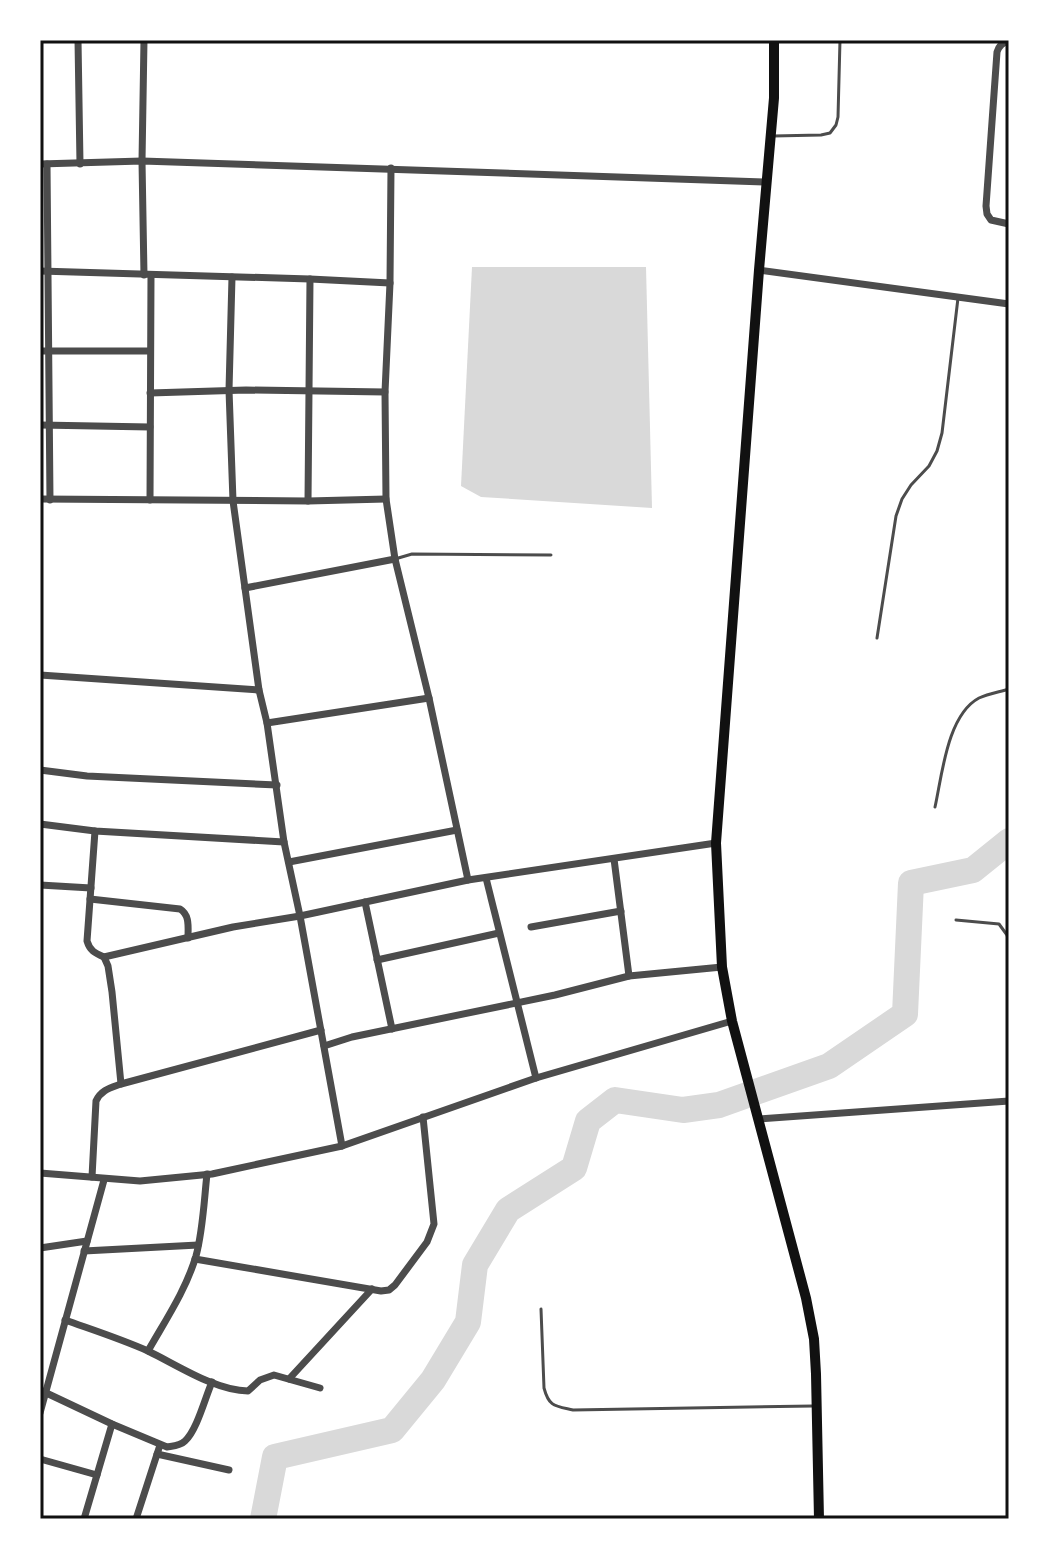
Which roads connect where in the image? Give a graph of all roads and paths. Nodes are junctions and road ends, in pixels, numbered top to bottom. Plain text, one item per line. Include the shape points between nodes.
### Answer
1 (78, 40) edge
2 (144, 40) edge
3 (774, 40) edge
4 (840, 40) edge
5 (1009, 41) edge
6 (771, 136) junction
7 (142, 161) junction
8 (44, 164) edge
9 (80, 164) junction
10 (391, 168) junction
11 (767, 182) junction
12 (1009, 224) edge
13 (759, 270) junction
14 (44, 271) edge
15 (147, 275) junction
16 (232, 277) junction
17 (310, 279) junction
18 (390, 283) junction
19 (958, 297) junction
20 (1009, 304) edge
21 (44, 351) edge
22 (150, 351) junction
23 (229, 390) junction
24 (308, 391) junction
25 (385, 392) junction
26 (150, 393) junction
27 (44, 425) edge
28 (150, 427) junction
29 (40, 499) edge
30 (386, 499) junction
31 (50, 500) junction
32 (150, 500) junction
33 (233, 501) junction
34 (308, 501) junction
35 (551, 555) dead end
36 (395, 559) junction
37 (245, 588) junction
38 (877, 638) dead end
39 (40, 675) edge
40 (1009, 689) edge
41 (259, 690) junction
42 (429, 698) junction
43 (267, 723) junction
44 (40, 770) edge
45 (277, 785) junction
46 (935, 807) dead end
47 (40, 824) edge
48 (457, 830) junction
49 (95, 831) junction
50 (284, 842) junction
51 (716, 843) junction
52 (614, 859) junction
53 (289, 862) junction
54 (486, 878) junction
55 (468, 880) junction
56 (40, 885) edge
57 (91, 888) junction
58 (90, 899) junction
59 (365, 902) junction
60 (621, 911) junction
61 (300, 916) junction
62 (956, 920) dead end
63 (531, 927) dead end
64 (499, 933) junction
65 (188, 938) junction
66 (1009, 942) edge
67 (104, 957) junction
68 (377, 960) junction
69 (722, 967) junction
70 (629, 976) junction
71 (516, 1003) junction
72 (732, 1021) junction
73 (392, 1029) junction
74 (321, 1030) junction
75 (324, 1046) junction
76 (536, 1078) junction
77 (121, 1084) junction
78 (1009, 1101) edge
79 (423, 1117) junction
80 (758, 1119) junction
81 (342, 1146) junction
82 (40, 1173) edge
83 (207, 1174) junction
84 (92, 1177) junction
85 (104, 1180) junction
86 (87, 1241) junction
87 (198, 1245) junction
88 (40, 1248) edge
89 (84, 1251) junction
90 (195, 1259) junction
91 (372, 1289) junction
92 (541, 1309) dead end
93 (65, 1320) junction
94 (148, 1351) junction
95 (289, 1379) junction
96 (212, 1382) junction
97 (320, 1388) dead end
98 (43, 1391) edge
99 (817, 1406) junction
100 (40, 1413) edge
101 (112, 1424) junction
102 (159, 1450) junction
103 (40, 1459) edge
104 (229, 1470) dead end
105 (97, 1475) junction
106 (84, 1519) edge
107 (136, 1519) edge
108 (819, 1519) edge

1 - 9 street
2 - 7 street
3 - 6 main road
4 - 6 lane via 836,125 821,135
5 - 12 street via 997,52 986,206 991,220
6 - 11 main road
7 - 9 street
7 - 10 street
7 - 15 street
8 - 9 street
8 - 14 street
10 - 11 street
10 - 18 street
11 - 13 main road
13 - 19 street
13 - 51 main road
14 - 15 street
14 - 21 street
15 - 16 street
15 - 22 street
16 - 17 street
16 - 23 street
17 - 18 street
17 - 24 street
18 - 25 street
19 - 20 street
19 - 38 lane via 942,433 929,466 911,485 896,516
21 - 22 street
21 - 27 street
22 - 26 street
23 - 24 street
23 - 26 street
23 - 33 street
24 - 25 street
24 - 34 street
25 - 30 street
26 - 28 street
27 - 28 street
27 - 31 street
28 - 32 street
29 - 31 street
30 - 34 street
30 - 36 street
31 - 32 street
32 - 33 street
33 - 34 street
33 - 37 street
35 - 36 lane via 412,554
36 - 37 street
36 - 42 street
37 - 41 street
39 - 41 street
40 - 46 lane via 976,699 960,715
41 - 43 street
42 - 43 street
42 - 48 street
43 - 45 street
44 - 45 street
45 - 50 street
47 - 49 street
48 - 53 street
48 - 55 street
49 - 50 street
49 - 57 street
50 - 53 street
51 - 52 street
51 - 69 main road
52 - 54 street
52 - 60 street
53 - 61 street
54 - 55 street
54 - 64 street
55 - 59 street
56 - 57 street
57 - 58 street
58 - 65 street via 180,909 188,918
58 - 67 street via 87,941
59 - 61 street
59 - 68 street
60 - 63 street
60 - 70 street
61 - 65 street
61 - 74 street
62 - 66 lane via 999,924
64 - 68 street
64 - 71 street
65 - 67 street
67 - 77 street
68 - 73 street
69 - 70 street
69 - 72 main road
70 - 71 street
71 - 73 street
71 - 76 street
72 - 76 street
72 - 80 main road
73 - 75 street
74 - 75 street
74 - 77 street
75 - 81 street
76 - 79 street
77 - 84 street via 99,1094 96,1101
78 - 80 street
79 - 81 street
79 - 91 street via 432,1233 395,1285
80 - 99 main road via 806,1298
81 - 83 street
82 - 84 street
83 - 85 street
83 - 87 street
84 - 85 street
85 - 86 street
86 - 88 street
86 - 89 street
87 - 89 street
87 - 90 street
89 - 93 street
90 - 91 street
90 - 94 street
91 - 95 street
92 - 99 lane via 544,1388 554,1406
93 - 94 street
93 - 98 street
94 - 96 street
95 - 96 street via 267,1376 248,1391
95 - 97 street
96 - 102 street via 192,1432 184,1442
98 - 100 street
98 - 101 street
99 - 108 main road
101 - 102 street
101 - 105 street
102 - 104 street
102 - 107 street
103 - 105 street
105 - 106 street

